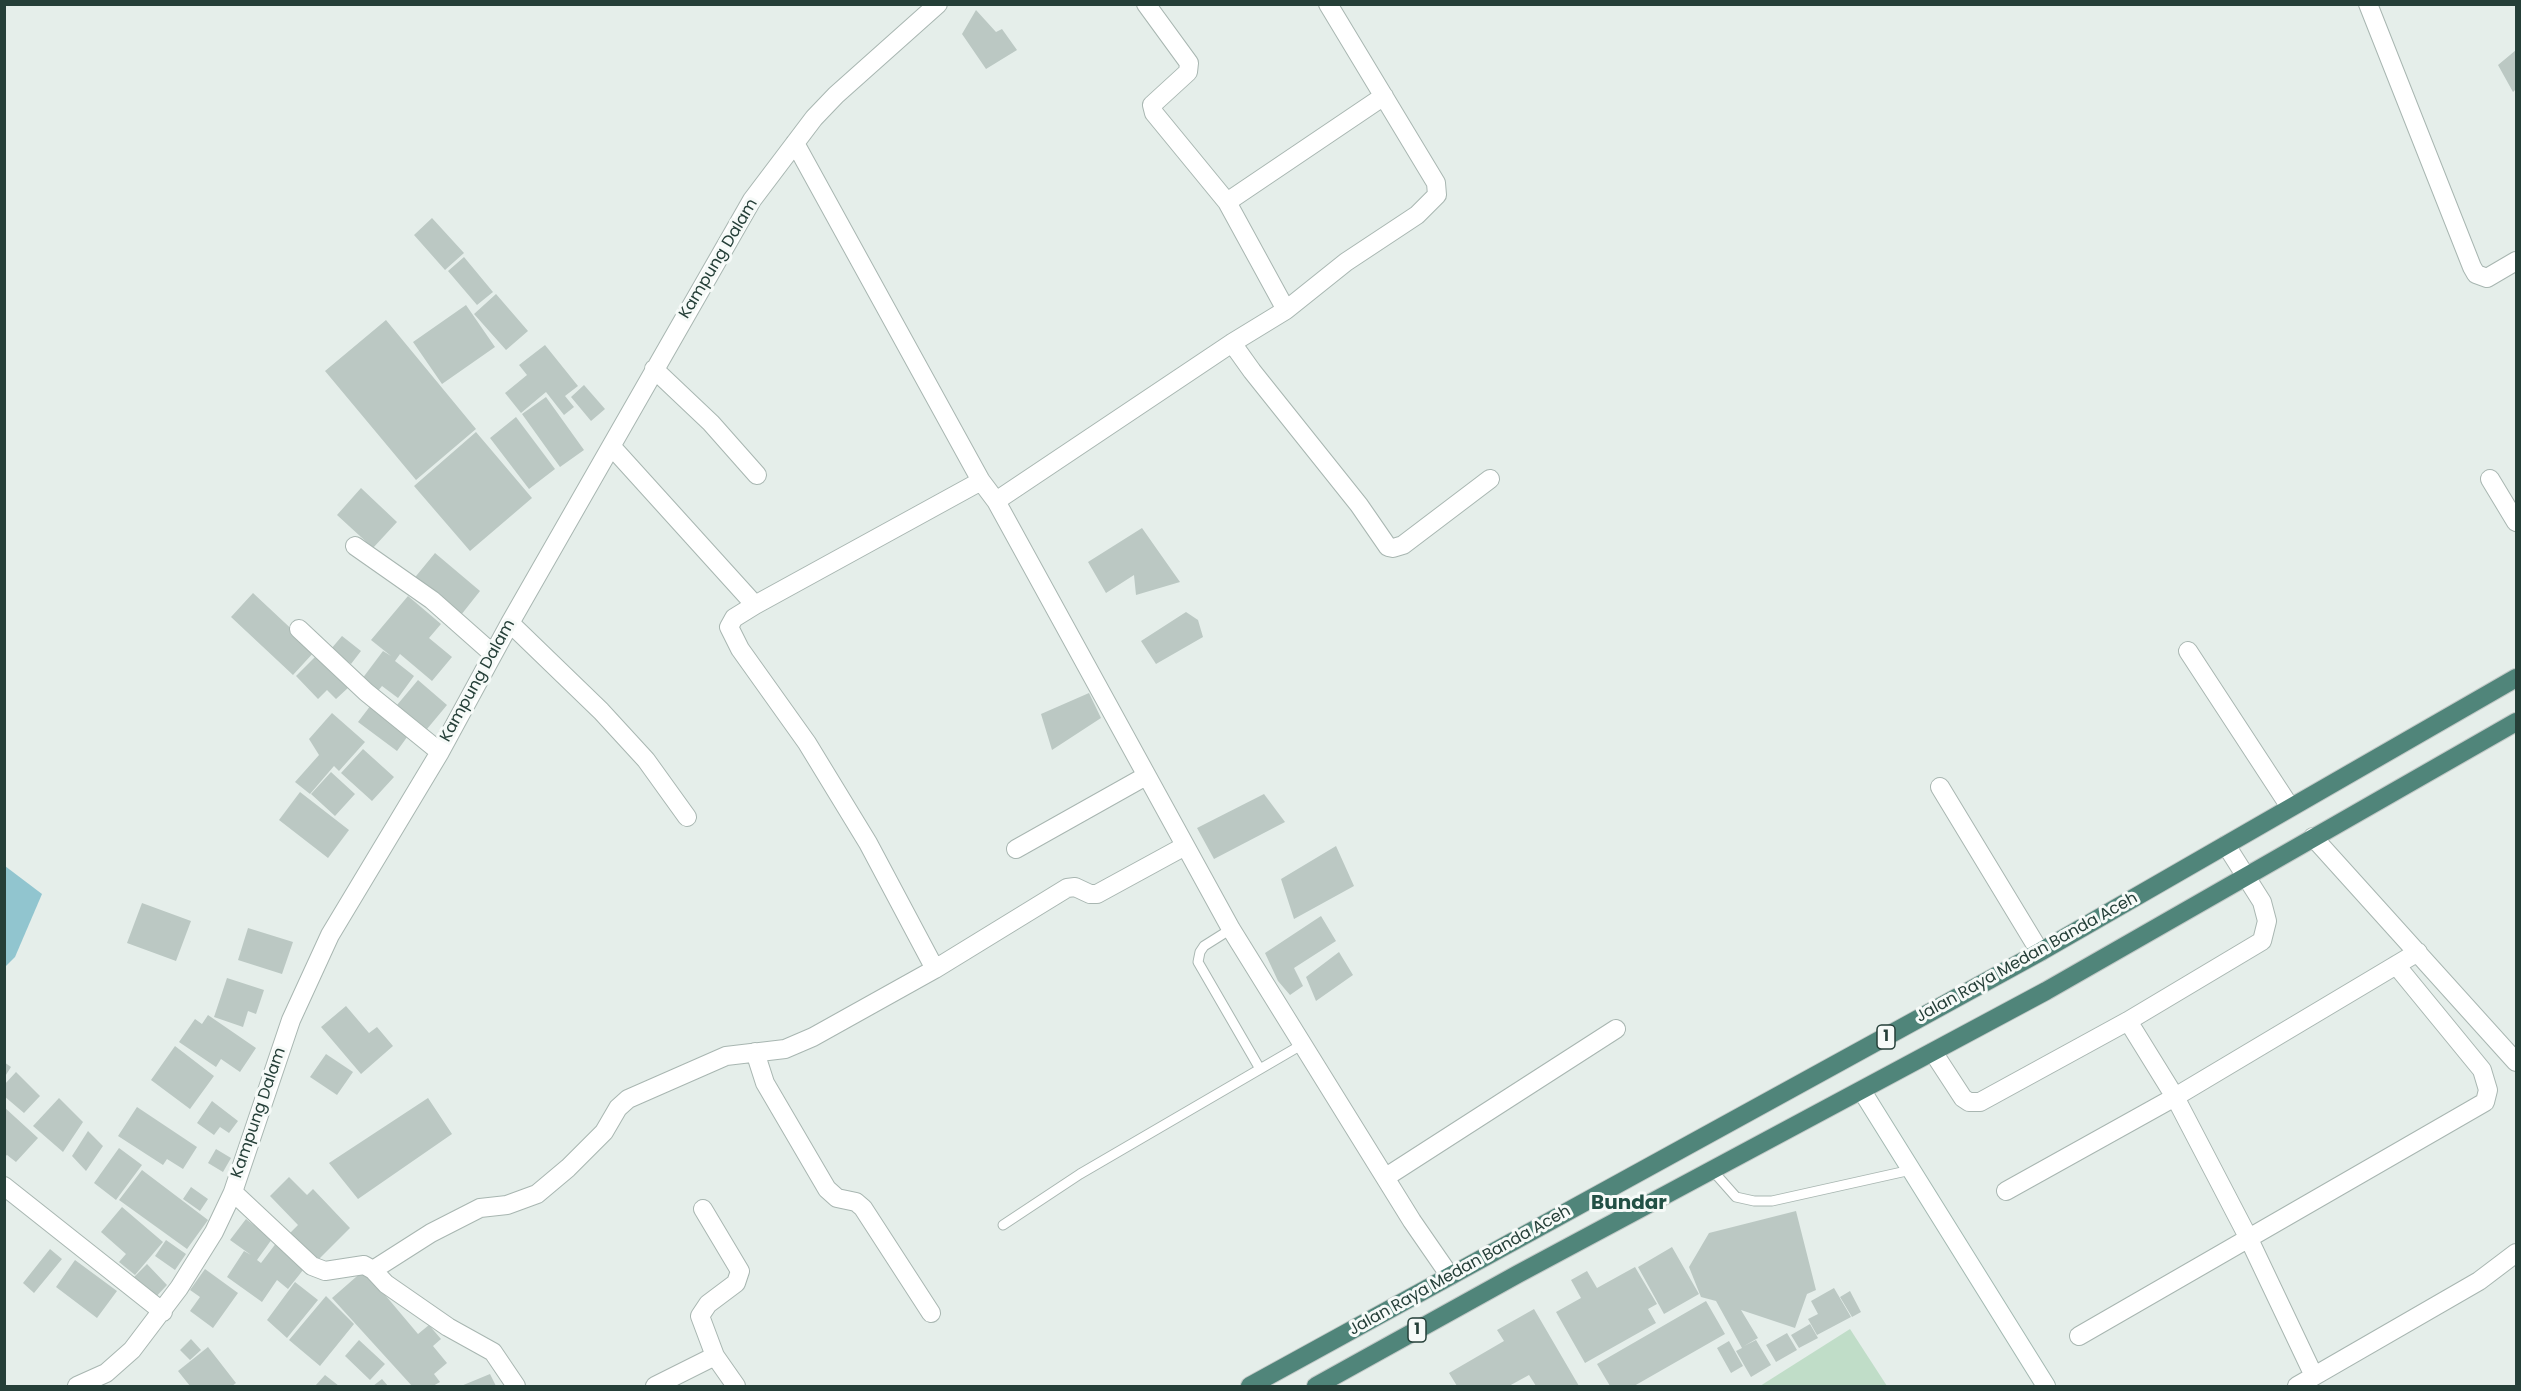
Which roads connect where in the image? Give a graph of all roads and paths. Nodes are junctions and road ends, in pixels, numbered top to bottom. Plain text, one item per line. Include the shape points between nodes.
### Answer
1 (938, 4) edge
2 (1146, 4) edge
3 (1328, 4) edge
4 (2368, 4) edge
5 (1384, 96) junction
6 (795, 143) junction
7 (1227, 202) junction
8 (2517, 261) edge
9 (1286, 310) junction
10 (1232, 343) junction
11 (654, 369) junction
12 (612, 447) junction
13 (758, 475) dead end
14 (1490, 479) dead end
15 (2490, 479) dead end
16 (981, 481) junction
17 (996, 501) junction
18 (2517, 522) edge
19 (355, 546) dead end
20 (755, 605) junction
21 (510, 623) junction
22 (299, 629) dead end
23 (2188, 651) dead end
24 (493, 654) junction
25 (2517, 678) edge
26 (2517, 722) edge
27 (440, 752) junction
28 (1146, 776) junction
29 (1940, 788) dead end
30 (2290, 807) junction
31 (687, 818) dead end
32 (2313, 837) junction
33 (2226, 845) junction
34 (1185, 846) junction
35 (1016, 849) dead end
36 (2246, 876) junction
37 (1231, 929) junction
38 (2040, 952) junction
39 (2418, 952) junction
40 (2396, 965) junction
41 (935, 969) junction
42 (2128, 1021) junction
43 (1616, 1029) dead end
44 (1303, 1044) junction
45 (755, 1052) junction
46 (1933, 1052) junction
47 (2517, 1062) edge
48 (1260, 1069) junction
49 (1862, 1091) junction
50 (2175, 1097) junction
51 (1698, 1142) junction
52 (1911, 1170) junction
53 (1713, 1171) junction
54 (1386, 1178) junction
55 (4, 1186) edge
56 (2006, 1191) dead end
57 (233, 1192) junction
58 (702, 1209) dead end
59 (1003, 1225) dead end
60 (2248, 1237) junction
61 (2517, 1253) edge
62 (373, 1270) junction
63 (1450, 1276) junction
64 (163, 1312) junction
65 (931, 1313) dead end
66 (2079, 1336) dead end
67 (715, 1356) junction
68 (2314, 1376) junction
69 (1326, 1384) edge
70 (88, 1385) edge
71 (516, 1386) edge
72 (656, 1386) edge
73 (736, 1386) edge
74 (1250, 1386) edge
75 (2046, 1386) edge
76 (2296, 1386) edge

1 - 6 street, Kampung Dalam via 836,95
2 - 7 street via 1189,63 1188,72 1152,105 1154,113
3 - 5 street
4 - 8 street via 2476,274 2487,278
5 - 7 street
5 - 9 street via 1436,183 1437,195 1417,215 1346,262
6 - 11 street, Kampung Dalam via 752,200
6 - 16 street
7 - 9 street
9 - 10 street
10 - 14 street via 1388,547 1403,545
10 - 17 street
11 - 12 street, Kampung Dalam
11 - 13 street
12 - 20 street
12 - 21 street, Kampung Dalam
15 - 18 street
16 - 17 street
16 - 20 street
17 - 28 street
19 - 24 street via 432,600
20 - 41 street via 730,622 734,639 807,743 868,843
21 - 24 street, Kampung Dalam
21 - 31 street via 646,760
22 - 27 street via 366,692
23 - 30 street
24 - 27 street, Kampung Dalam
25 - 30 highway, Jalan Raya Medan Banda Aceh / 1
26 - 32 highway, Jalan Raya Medan Banda Aceh / 1
27 - 57 street, Kampung Dalam via 330,935 307,981
28 - 34 street
28 - 35 street
29 - 38 street
30 - 33 highway, Jalan Raya Medan Banda Aceh / 1
32 - 36 highway, Jalan Raya Medan Banda Aceh / 1
32 - 39 street
33 - 36 street
33 - 38 highway, Jalan Raya Medan Banda Aceh / 1
34 - 37 street
34 - 41 street via 1097,894 1067,888
36 - 42 street via 2266,911 2262,941
36 - 46 highway, Jalan Raya Medan Banda Aceh / 1
37 - 44 street
37 - 48 lane via 1204,946 1198,962
38 - 51 highway, Jalan Raya Medan Banda Aceh / 1
39 - 40 street
39 - 47 street
40 - 50 street
40 - 60 street via 2482,1070 2488,1089 2485,1102
41 - 45 street via 813,1037 777,1052
42 - 46 street via 1980,1102 1963,1098
42 - 50 street
43 - 54 street
44 - 48 lane
44 - 54 street
45 - 62 street via 717,1059 628,1099 604,1132 537,1194 507,1205 480,1208
45 - 65 street via 765,1083 827,1189 837,1198 856,1202 863,1208
46 - 49 highway, Jalan Raya Medan Banda Aceh / 1
48 - 59 lane via 1080,1174
49 - 52 street
49 - 53 highway, Jalan Raya Medan Banda Aceh / 1
50 - 56 street
50 - 60 street
51 - 53 highway
51 - 63 highway, Jalan Raya Medan Banda Aceh / 1
52 - 53 lane via 1772,1201 1736,1197
52 - 75 street
53 - 69 highway, Jalan Raya Medan Banda Aceh / 1 via 1518,1274
54 - 63 street
55 - 64 street
57 - 62 street via 312,1266 325,1271 364,1265
57 - 64 street, Kampung Dalam via 214,1232
58 - 67 street via 740,1271 736,1283 701,1312
60 - 66 street
60 - 68 street
61 - 68 street via 2479,1281
62 - 71 street via 386,1284 448,1327 493,1352
63 - 74 highway, Jalan Raya Medan Banda Aceh / 1
64 - 70 street, Kampung Dalam via 119,1363
67 - 72 street
67 - 73 street
68 - 76 street

